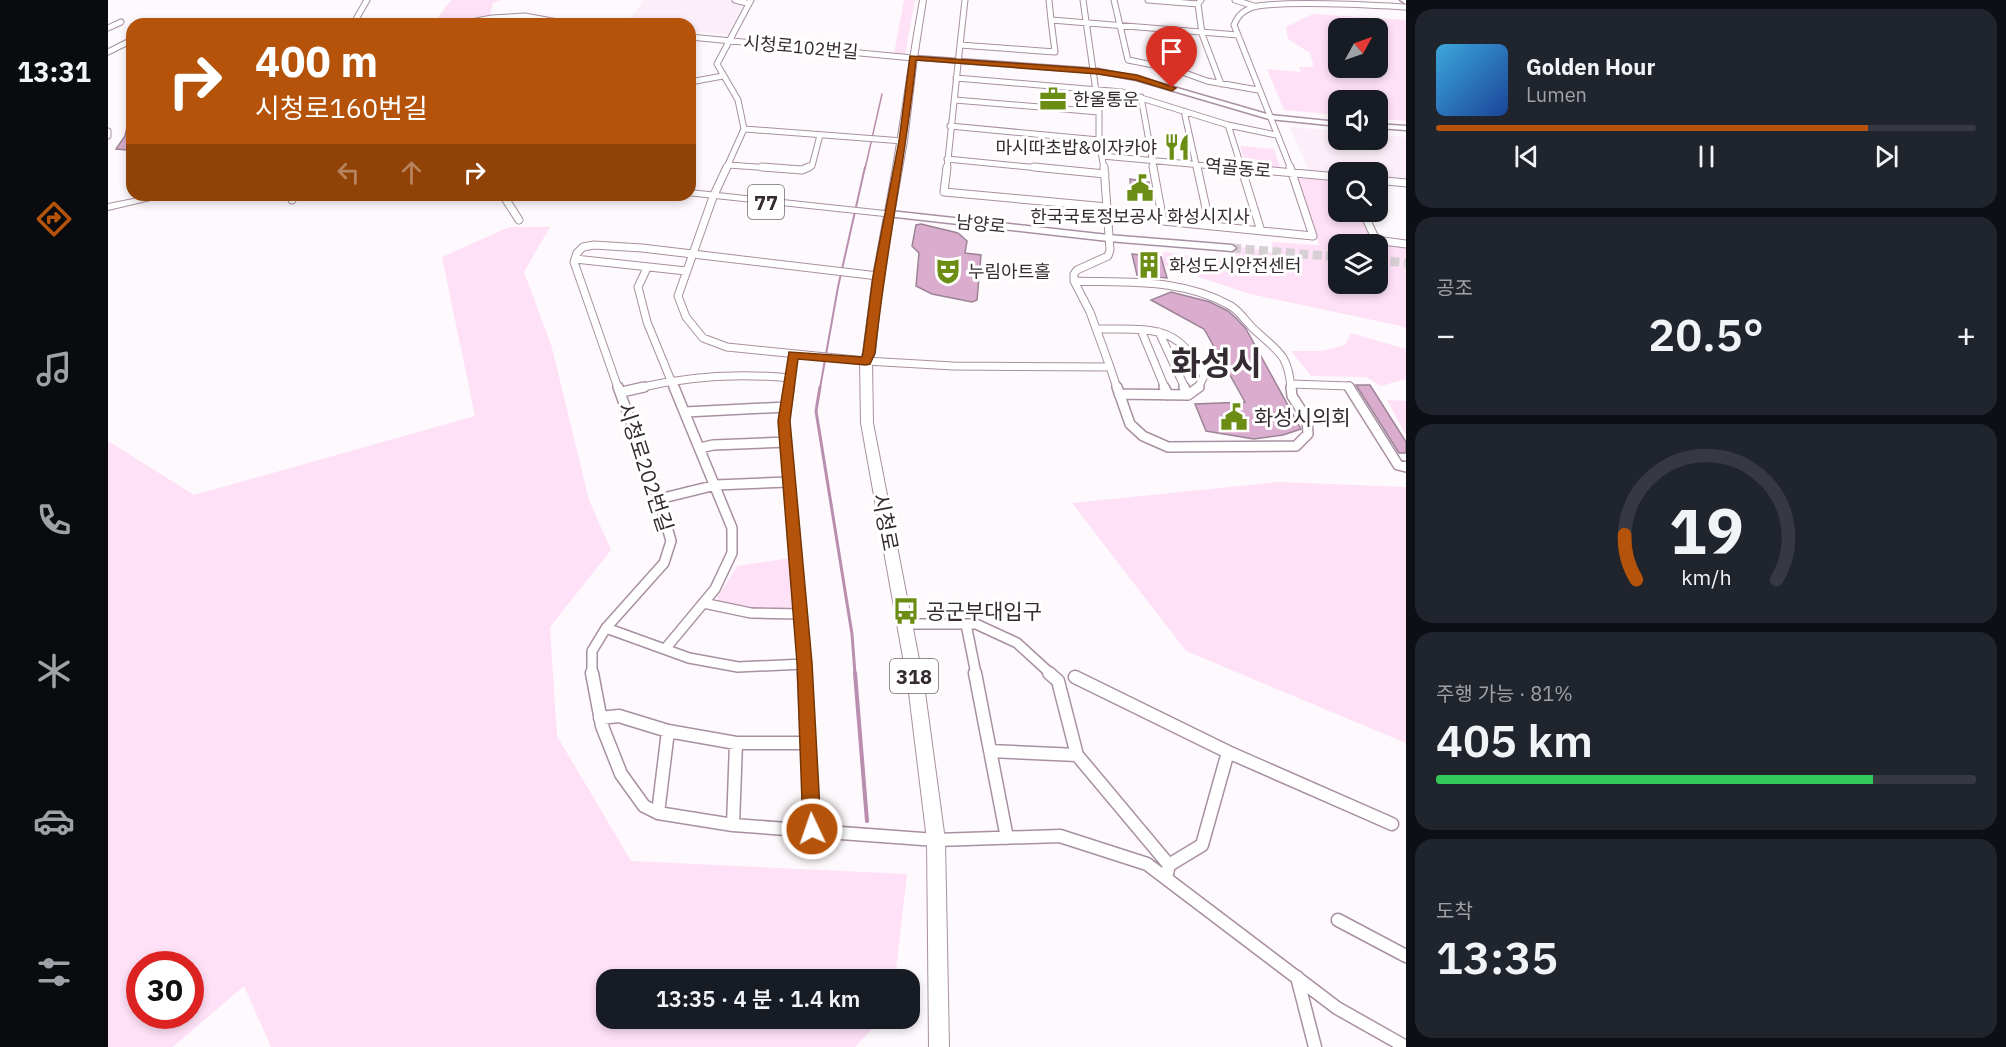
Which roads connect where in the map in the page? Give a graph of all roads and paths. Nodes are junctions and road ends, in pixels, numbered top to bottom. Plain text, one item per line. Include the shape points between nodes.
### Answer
1 (367, 0) edge
2 (735, 0) edge
3 (923, 0) edge
4 (965, 0) edge
5 (1049, 0) edge
6 (1083, 0) edge
7 (1114, 0) edge
8 (1148, 0) edge
9 (1235, 0) edge
10 (749, 2) edge
11 (1200, 2) edge
12 (1254, 6) junction
13 (1406, 7) edge
14 (357, 18) edge
15 (492, 18) edge
16 (536, 18) edge
17 (1051, 20) junction
18 (121, 22) dead end
19 (1087, 23) junction
20 (1120, 25) junction
21 (108, 28) edge
22 (1201, 32) junction
23 (1238, 34) junction
24 (696, 38) edge
25 (728, 41) junction
26 (126, 43) edge
27 (960, 45) junction
28 (108, 51) edge
29 (913, 58) junction
30 (957, 61) junction
31 (1093, 71) junction
32 (723, 76) junction
33 (956, 78) junction
34 (696, 81) edge
35 (1221, 84) junction
36 (1096, 89) junction
37 (1258, 90) junction
38 (1140, 97) junction
39 (954, 100) junction
40 (1184, 111) junction
41 (1099, 112) junction
42 (1269, 117) junction
43 (1328, 123) edge
44 (1228, 125) junction
45 (950, 126) junction
46 (1388, 127) edge
47 (1406, 128) edge
48 (744, 129) junction
49 (108, 131) edge
50 (820, 135) junction
51 (1275, 135) junction
52 (108, 136) edge
53 (1099, 140) junction
54 (903, 141) junction
55 (1102, 156) junction
56 (946, 159) junction
57 (1152, 160) junction
58 (1197, 164) junction
59 (728, 165) junction
60 (1243, 169) junction
61 (1293, 173) junction
62 (1105, 174) junction
63 (1328, 176) edge
64 (1388, 181) edge
65 (1404, 183) edge
66 (1406, 191) edge
67 (696, 194) edge
68 (713, 196) junction
69 (138, 201) edge
70 (507, 201) edge
71 (108, 207) edge
72 (1107, 207) junction
73 (890, 214) junction
74 (519, 220) dead end
75 (1368, 222) edge
76 (1210, 226) junction
77 (1262, 231) junction
78 (1108, 238) junction
79 (1406, 244) edge
80 (1232, 248) tunnel mouth
81 (691, 254) junction
82 (575, 260) junction
83 (647, 268) junction
84 (686, 271) junction
85 (878, 276) junction
86 (1074, 281) junction
87 (1096, 329) junction
88 (1141, 330) junction
89 (1159, 332) junction
90 (793, 354) junction
91 (866, 362) junction
92 (1109, 365) junction
93 (790, 378) junction
94 (672, 381) junction
95 (1291, 384) junction
96 (622, 392) junction
97 (1119, 394) junction
98 (1168, 395) junction
99 (1188, 395) junction
100 (786, 407) junction
101 (685, 412) junction
102 (786, 442) junction
103 (700, 448) junction
104 (1406, 467) edge
105 (788, 482) junction
106 (716, 485) junction
107 (659, 499) junction
108 (703, 603) junction
109 (800, 614) junction
110 (905, 624) junction
111 (966, 624) junction
112 (606, 628) junction
113 (665, 649) junction
114 (804, 663) junction
115 (1075, 677) dead end
116 (600, 718) junction
117 (668, 731) junction
118 (736, 743) junction
119 (808, 743) junction
120 (990, 751) junction
121 (1228, 752) junction
122 (1077, 754) junction
123 (658, 813) junction
124 (1392, 824) dead end
125 (733, 825) junction
126 (812, 829) junction
127 (1006, 838) junction
128 (936, 840) junction
129 (1168, 871) junction
130 (1338, 920) dead end
131 (1406, 956) edge
132 (1297, 977) junction
133 (939, 1047) edge
134 (1315, 1047) edge
135 (1406, 1047) edge

1 - 14 street
2 - 10 street
3 - 29 main road, 시청로
4 - 27 street
5 - 17 street
6 - 19 street
7 - 20 street
8 - 11 street
9 - 12 street
10 - 25 street
11 - 22 street via 1197,17
12 - 13 street via 1290,1
12 - 23 street via 1238,15 1234,25
15 - 16 street
17 - 19 street
17 - 27 street via 1055,52
18 - 21 street
19 - 20 street
19 - 31 street
20 - 22 street
20 - 35 street via 1128,60
22 - 23 street
22 - 35 street
23 - 37 street
24 - 25 street, 시청로102번길
25 - 29 street, 시청로102번길
25 - 32 street via 717,64
26 - 28 street
27 - 30 street
29 - 30 street
29 - 54 main road, 시청로
30 - 31 street
30 - 33 street
31 - 36 street
31 - 42 street via 1137,78
32 - 34 street
32 - 48 street via 738,100
33 - 36 street
33 - 39 street
35 - 37 street
36 - 38 street
36 - 41 street
37 - 42 street
38 - 40 street
38 - 57 street
39 - 41 street
39 - 45 street
40 - 44 street
40 - 58 street
41 - 53 street
42 - 43 street
42 - 51 street
44 - 51 street
44 - 60 street
45 - 53 street
45 - 56 street
46 - 47 street
48 - 50 street
48 - 59 street
49 - 52 street
50 - 54 street
50 - 59 street via 812,166 802,170
51 - 61 street
53 - 55 street
54 - 73 main road, 시청로
55 - 57 street, 역골동로
55 - 62 street
56 - 62 street
56 - 72 street via 944,192
57 - 58 street, 역골동로
57 - 76 street via 1163,221
58 - 60 street, 역골동로
58 - 76 street
59 - 68 street
60 - 61 street, 역골동로
60 - 77 street
61 - 63 street, 역골동로
61 - 77 street via 1313,236
62 - 72 street
64 - 65 street
65 - 66 street
67 - 68 main road, 77
68 - 73 main road, 남양로 / 77
68 - 81 street
69 - 71 main road
70 - 74 street
72 - 78 street
73 - 78 street, 남양로
73 - 85 main road, 시청로 / 318
75 - 79 street via 1381,243
76 - 77 street
78 - 80 street, 남양로
78 - 86 street via 1108,256 1077,270
81 - 82 street via 594,245 583,247
81 - 84 street
81 - 85 street
82 - 83 street
82 - 96 street, 시청로202번길 via 585,298
83 - 84 street
83 - 94 street via 639,287 640,299
84 - 90 street via 678,296 686,317 703,338 727,346
85 - 91 main road, 시청로 / 318
86 - 87 street
86 - 95 street via 1163,284 1188,287 1212,296 1233,307 1275,346 1289,367
87 - 88 street
87 - 92 street
88 - 89 street
88 - 98 street
89 - 99 street
89 - 99 street via 1190,350 1204,375 1202,384
90 - 91 street
90 - 93 street
91 - 92 street
91 - 110 main road, 시청로 / 318 via 867,423
92 - 97 street
93 - 94 street via 703,375
93 - 100 street
94 - 96 street
94 - 101 street
95 - 97 street via 1292,396 1307,419 1308,434 1296,446 1168,447 1143,436 1130,424
95 - 104 street via 1349,386 1398,465
96 - 107 street, 시청로202번길
97 - 98 street
98 - 99 street
100 - 101 street
100 - 102 street
101 - 103 street
102 - 103 street
102 - 105 street
103 - 106 street
105 - 106 street
105 - 109 street
106 - 107 street
106 - 108 street via 732,528 732,553 715,589
107 - 112 street, 시청로202번길 via 671,541 664,563
108 - 109 street via 763,616
108 - 113 street
109 - 114 street
110 - 111 street
110 - 128 main road, 시청로 / 318
111 - 120 street
111 - 122 street via 976,624 1017,643 1058,681
112 - 113 street
112 - 116 street, 시청로202번길 via 592,651 592,682
113 - 114 street via 689,658 738,666
114 - 119 street
115 - 121 street
116 - 117 street via 620,717
116 - 123 street, 시청로202번길 via 621,774 644,806
117 - 118 street
117 - 123 street
118 - 119 street
118 - 125 street
119 - 126 street
120 - 122 street
120 - 127 street
121 - 124 street
121 - 129 street via 1202,845
122 - 129 street
123 - 125 street
125 - 126 street
126 - 128 street
127 - 128 street
127 - 129 street via 1060,836
128 - 133 main road, 시청로 / 318
129 - 132 street
130 - 131 street
132 - 134 street
132 - 135 street via 1337,1008

